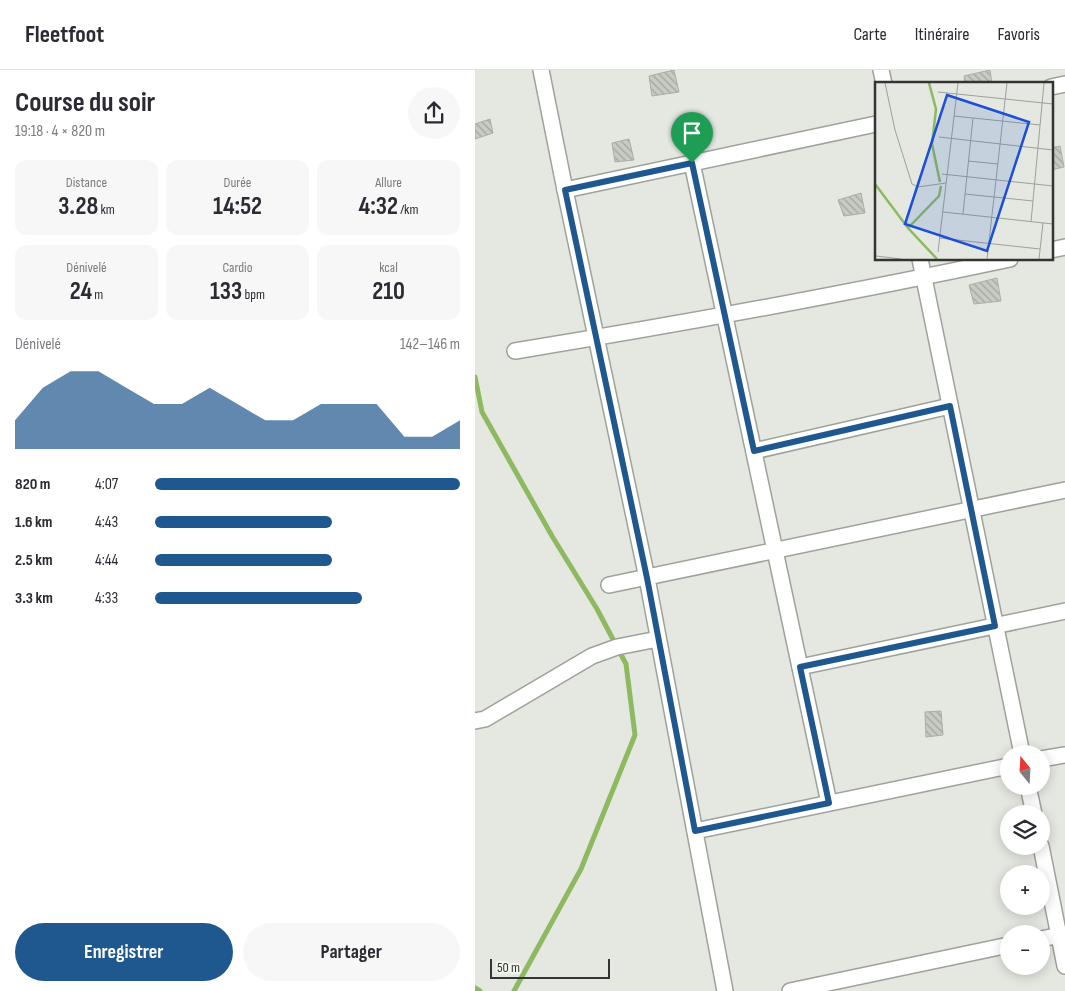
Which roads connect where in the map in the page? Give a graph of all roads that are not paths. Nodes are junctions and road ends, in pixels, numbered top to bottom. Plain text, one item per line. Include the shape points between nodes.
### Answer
1 (541, 70) edge
2 (875, 124) edge
3 (692, 163) junction
4 (565, 190) junction
5 (920, 260) edge
6 (1004, 260) edge
7 (924, 277) junction
8 (725, 316) junction
9 (596, 338) junction
10 (515, 351) dead end
11 (950, 406) junction
12 (754, 451) junction
13 (1065, 490) edge
14 (971, 510) junction
15 (775, 551) junction
16 (647, 578) junction
17 (609, 585) dead end
18 (1065, 612) edge
19 (995, 626) junction
20 (658, 639) junction
21 (800, 667) junction
22 (475, 722) edge
23 (1020, 745) edge
24 (1065, 755) edge
25 (1050, 758) edge
26 (1000, 768) edge
27 (829, 803) junction
28 (695, 831) junction
29 (1043, 855) edge
30 (1062, 934) edge
31 (1000, 947) edge
32 (1065, 966) edge
33 (725, 991) edge
34 (790, 991) edge

1 - 4 street
2 - 3 street
3 - 4 street
3 - 8 street
4 - 9 street
5 - 7 street
6 - 7 street
7 - 8 street
7 - 11 street
8 - 9 street
8 - 12 street
9 - 10 street
9 - 16 street
11 - 12 street
11 - 14 street
12 - 15 street
13 - 14 street
14 - 15 street
14 - 19 street
15 - 16 street
15 - 21 street
16 - 17 street
16 - 20 street
18 - 19 street
19 - 21 street
19 - 23 street
20 - 22 street via 592,656
20 - 28 street
21 - 27 street
24 - 25 street
26 - 27 street
27 - 28 street
28 - 33 street
29 - 30 street
30 - 32 street
31 - 34 street

